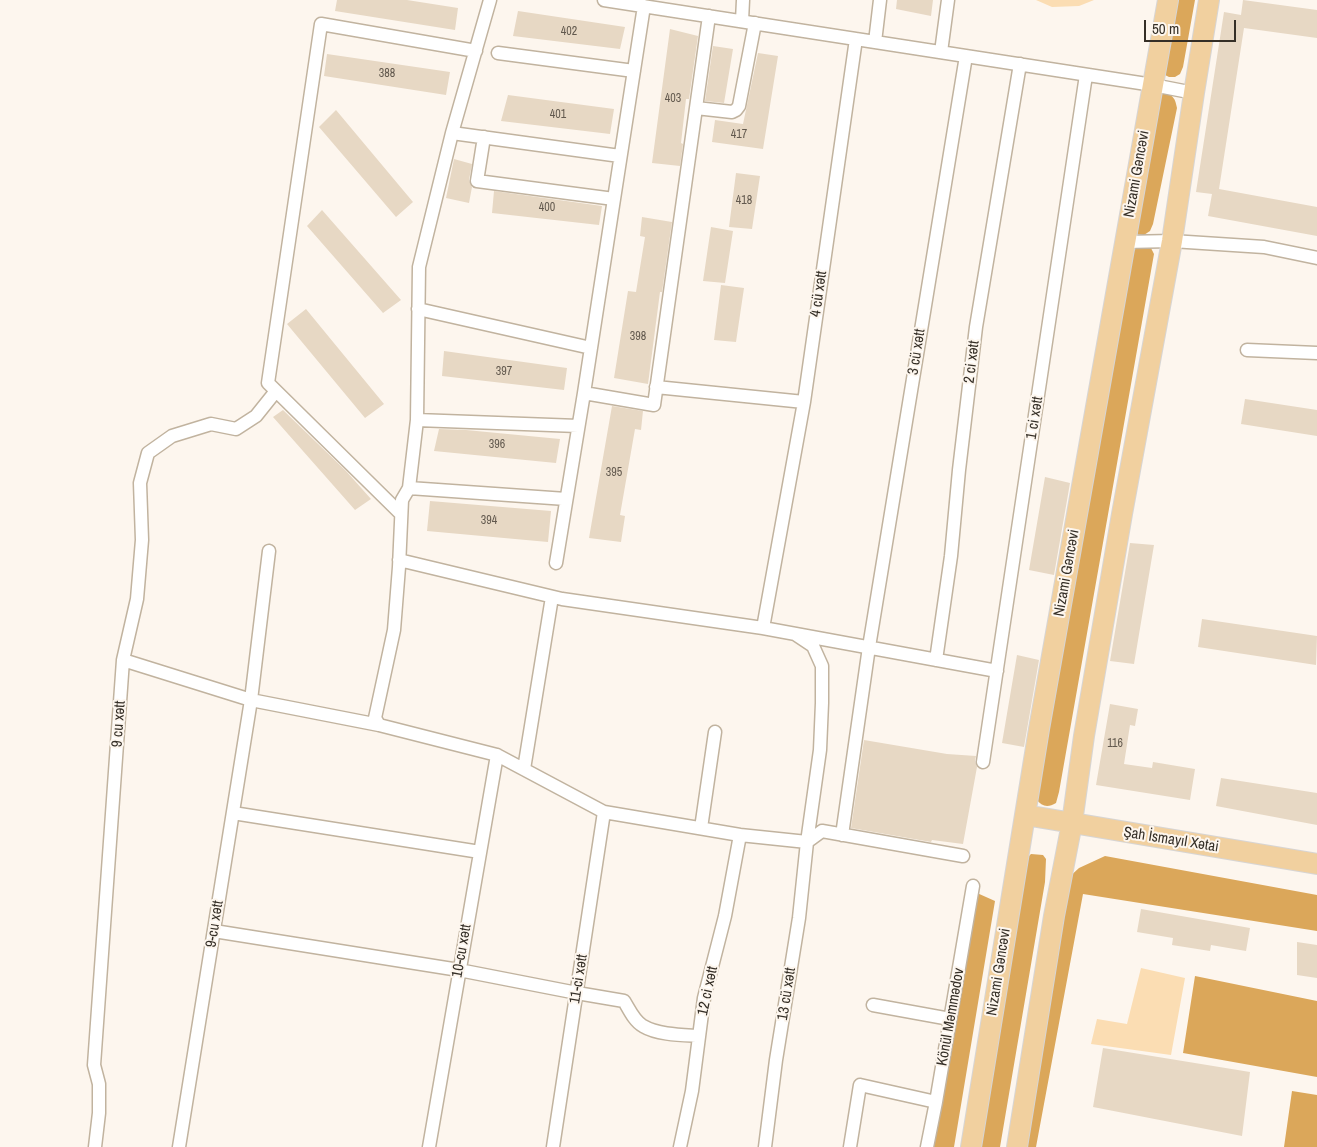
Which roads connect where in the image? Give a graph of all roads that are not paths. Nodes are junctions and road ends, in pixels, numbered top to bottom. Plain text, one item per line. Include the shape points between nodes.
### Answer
1 (490, 0) edge
2 (604, 0) edge
3 (743, 0) edge
4 (880, 0) edge
5 (948, 0) edge
6 (1168, 0) edge
7 (1209, 0) edge
8 (644, 6) junction
9 (710, 16) junction
10 (748, 22) junction
11 (856, 39) junction
12 (875, 42) junction
13 (476, 51) junction
14 (941, 52) junction
15 (498, 53) dead end
16 (966, 56) junction
17 (1020, 64) junction
18 (634, 71) junction
19 (1086, 74) junction
20 (1153, 85) junction
21 (1194, 93) junction
22 (696, 108) junction
23 (452, 133) junction
24 (484, 138) junction
25 (620, 156) junction
26 (614, 199) junction
27 (1172, 241) junction
28 (1125, 242) junction
29 (1317, 258) edge
30 (418, 309) junction
31 (591, 348) junction
32 (1247, 350) dead end
33 (1317, 353) edge
34 (656, 387) junction
35 (276, 391) junction
36 (584, 393) junction
37 (804, 402) junction
38 (417, 420) junction
39 (578, 426) junction
40 (409, 488) junction
41 (566, 499) junction
42 (401, 514) junction
43 (269, 551) dead end
44 (399, 560) junction
45 (556, 563) dead end
46 (552, 597) junction
47 (763, 628) junction
48 (795, 634) junction
49 (869, 647) junction
50 (123, 660) junction
51 (936, 660) junction
52 (997, 670) junction
53 (251, 700) junction
54 (378, 725) junction
55 (715, 732) dead end
56 (497, 755) junction
57 (983, 762) dead end
58 (524, 769) junction
59 (604, 812) junction
60 (233, 813) junction
61 (1025, 814) junction
62 (1072, 823) junction
63 (701, 828) junction
64 (740, 835) junction
65 (842, 835) junction
66 (808, 842) junction
67 (480, 852) junction
68 (964, 856) dead end
69 (1317, 864) edge
70 (973, 886) dead end
71 (214, 931) junction
72 (459, 970) junction
73 (577, 993) junction
74 (873, 1005) dead end
75 (950, 1019) junction
76 (699, 1036) junction
77 (936, 1102) junction
78 (95, 1147) edge
79 (179, 1147) edge
80 (429, 1147) edge
81 (553, 1147) edge
82 (680, 1147) edge
83 (766, 1147) edge
84 (850, 1147) edge
85 (926, 1147) edge
86 (971, 1147) edge
87 (1017, 1147) edge

1 - 13 street
2 - 8 street
3 - 10 street
4 - 12 street
5 - 14 street
6 - 20 main road, Nizami Gəncəvi
7 - 21 main road
8 - 9 street
8 - 18 street
9 - 10 street
9 - 22 street
10 - 11 street
10 - 22 street via 739,106 732,112
11 - 12 street
11 - 37 street, 4 cü xətt
12 - 14 street
13 - 23 street
13 - 35 street via 321,24 268,383
14 - 16 street
15 - 18 street
16 - 17 street
16 - 49 street, 3 cü xətt
17 - 19 street
17 - 51 street, 2 ci xətt via 976,327 952,556
18 - 25 street
19 - 20 street
19 - 52 street, 1 ci xətt
20 - 21 street
20 - 28 main road, Nizami Gəncəvi
21 - 27 main road
22 - 34 street
23 - 24 street
23 - 30 street via 419,267
24 - 25 street
24 - 26 street via 478,181
25 - 26 street
26 - 31 street
27 - 28 street
27 - 29 street via 1264,247
27 - 62 main road via 1122,514
28 - 61 main road, Nizami Gəncəvi
30 - 31 street
30 - 38 street
31 - 36 street
32 - 33 street
34 - 36 street via 654,405
34 - 37 street
35 - 42 street
35 - 50 street, 9 cu xətt via 256,416 236,429 211,424 172,436 148,452 140,483 142,540 136,599
36 - 39 street
37 - 47 street, 4 cü xətt
38 - 39 street
38 - 40 street
39 - 41 street
40 - 41 street
40 - 42 street via 402,500
41 - 45 street
42 - 44 street
43 - 53 street, 9-cu xətt
44 - 46 street
44 - 54 street via 394,630 375,718
46 - 47 street
46 - 58 street
47 - 48 street
48 - 49 street
48 - 66 street, 13 cü xətt via 813,646 822,666 820,750
49 - 51 street
49 - 65 street, 3 cü xətt
50 - 53 street
50 - 78 street, 9 cu xətt via 94,1065 99,1084
51 - 52 street
52 - 57 street, 1 ci xətt
53 - 54 street
53 - 60 street, 9-cu xətt
54 - 56 street
55 - 63 street
56 - 58 street
56 - 67 street, 10-cu xətt
58 - 59 street
59 - 63 street
59 - 73 street, 11-ci xətt
60 - 67 street
60 - 71 street, 9-cu xətt
61 - 62 main road, Şah İsmayıl Xətai
61 - 86 main road, Nizami Gəncəvi
62 - 69 main road, Şah İsmayıl Xətai
62 - 87 main road
63 - 64 street
64 - 66 street
64 - 76 street, 12 ci xətt via 725,916 704,998
65 - 66 street via 822,831
65 - 68 street
66 - 83 street, 13 cü xətt
67 - 72 street, 10-cu xətt
70 - 75 street, Könül Məmmədov
71 - 72 street
71 - 79 street, 9-cu xətt
72 - 73 street
72 - 80 street, 10-cu xətt
73 - 76 street via 624,1001 642,1026 656,1031
73 - 81 street, 11-ci xətt
74 - 75 street
75 - 77 street, Könül Məmmədov
76 - 82 street, 12 ci xətt
77 - 84 street via 860,1085
77 - 85 street, Könül Məmmədov

